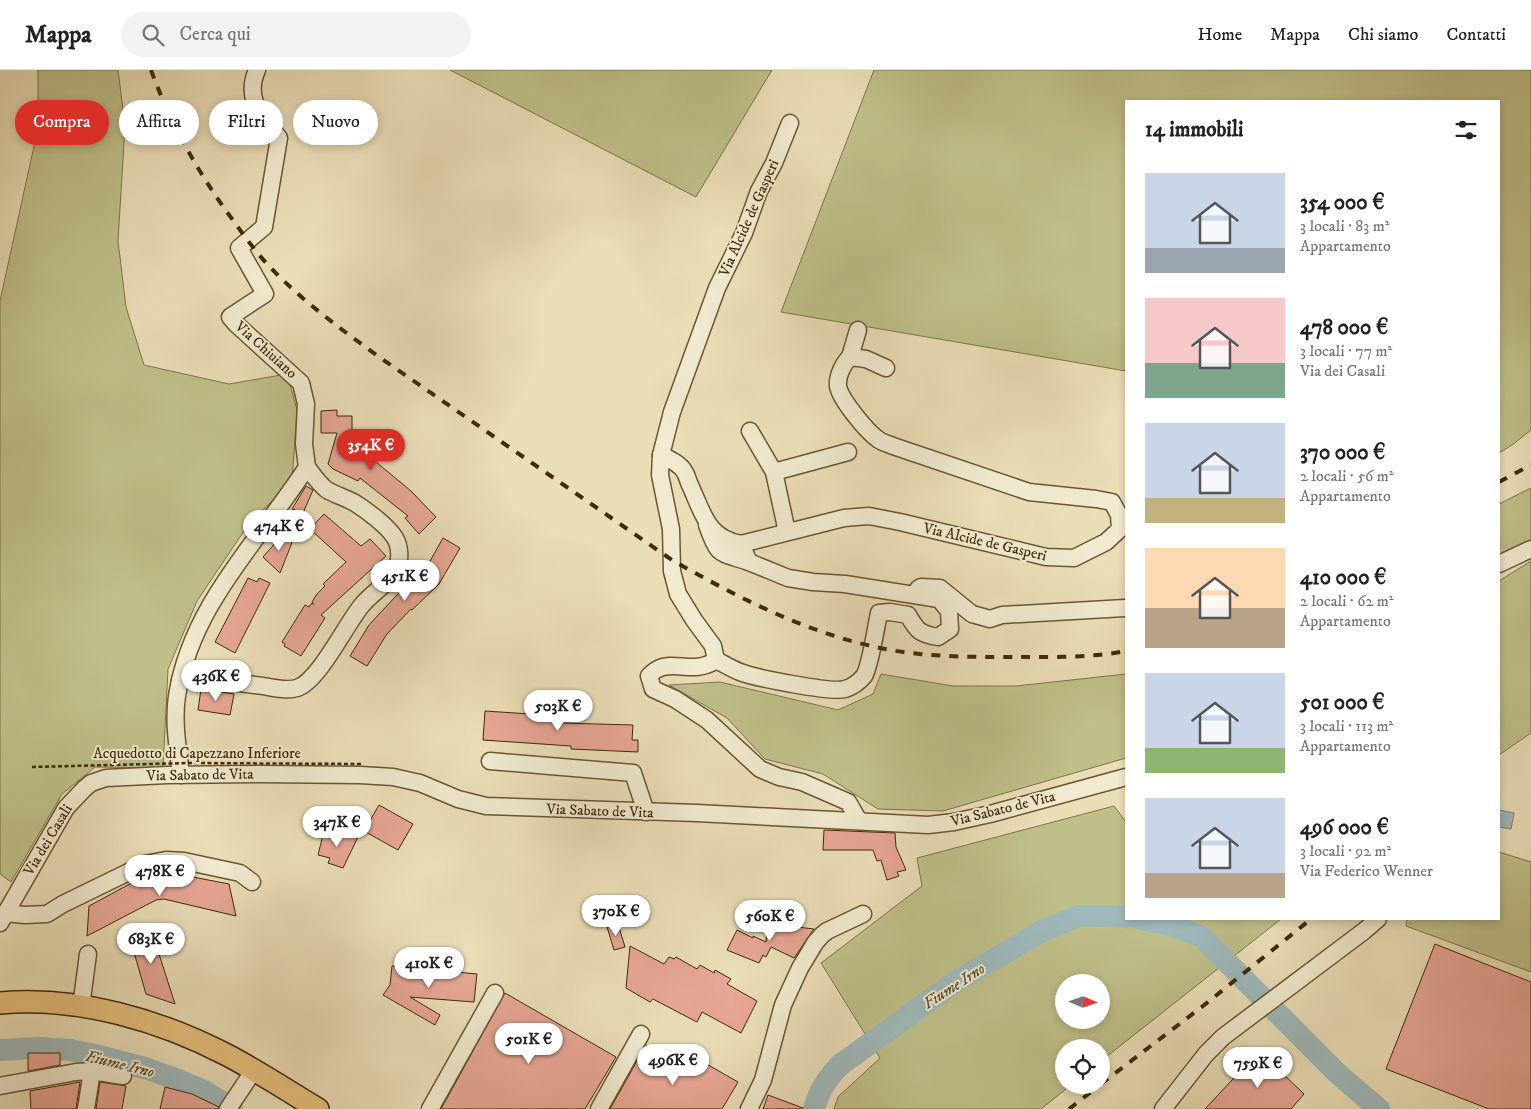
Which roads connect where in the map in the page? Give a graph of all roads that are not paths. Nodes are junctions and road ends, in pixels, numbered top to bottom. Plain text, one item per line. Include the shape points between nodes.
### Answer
1 (257, 70) edge
2 (790, 123) dead end
3 (858, 330) dead end
4 (850, 357) junction
5 (886, 368) dead end
6 (750, 431) dead end
7 (848, 452) dead end
8 (661, 455) junction
9 (307, 467) junction
10 (774, 472) junction
11 (706, 523) junction
12 (787, 532) junction
13 (741, 544) junction
14 (1531, 549) edge
15 (750, 562) junction
16 (1500, 564) edge
17 (910, 594) junction
18 (1125, 608) edge
19 (716, 660) junction
20 (180, 680) junction
21 (490, 761) dead end
22 (174, 775) junction
23 (1123, 782) edge
24 (78, 794) joint
25 (646, 812) junction
26 (859, 822) junction
27 (252, 882) dead end
28 (864, 914) dead end
29 (3, 918) edge
30 (1377, 920) edge
31 (88, 954) dead end
32 (495, 993) dead end
33 (0, 1003) edge
34 (81, 1007) junction
35 (641, 1034) dead end
36 (254, 1070) junction
37 (92, 1071) junction
38 (123, 1076) dead end
39 (0, 1086) edge
40 (86, 1109) edge
41 (228, 1109) edge
42 (318, 1109) edge
43 (430, 1109) edge
44 (599, 1109) edge
45 (749, 1109) edge
46 (1163, 1109) edge

1 - 9 street, Via Chiuiano via 253,79 253,100 279,138 264,228 240,248 265,294 230,317 301,382 306,404 304,444
2 - 8 street, Via Alcide de Gasperi via 717,288 672,412
3 - 4 street
4 - 5 street via 866,359
4 - 12 street, Via Alcide de Gasperi via 843,364 838,386 860,422 879,440 1029,492 1112,502 1119,515 1120,529 1106,542 1074,558 1046,557 869,516 844,518
6 - 10 street
7 - 10 street
8 - 11 street via 676,462 684,471
8 - 19 street, Via Alcide de Gasperi via 660,475 671,529 672,571 678,594 713,646
9 - 20 street via 231,571 192,638
9 - 20 street via 327,490 356,504 387,528 396,539 400,561 396,571 352,617 317,672 304,685 283,689
10 - 12 street
11 - 13 street via 718,536
11 - 15 street via 714,547
12 - 13 street, Via Alcide de Gasperi
13 - 15 street
14 - 16 street
15 - 17 street via 788,578
17 - 18 street via 921,587 940,588 972,614 990,619
17 - 19 street via 939,599 948,611 950,629 938,637 925,635 908,615 879,613 864,675 844,690 771,680 740,672
19 - 26 street via 694,668 659,668 648,676 653,689 707,720 760,769 779,778 802,782 848,802
20 - 22 street
21 - 25 street via 633,773
22 - 24 street, Via Sabato de Vita via 106,778 91,783
22 - 25 street, Via Sabato de Vita via 393,777 486,806
23 - 26 street, Via Sabato de Vita via 954,822 928,825
24 - 29 street, Via dei Casali via 66,808
25 - 26 street, Via Sabato de Vita
27 - 29 street, Via dei Casali via 240,873 166,860 145,864 47,914
28 - 45 street via 822,935 800,968 784,1005 763,1080
30 - 46 street via 1223,1037
31 - 34 street
32 - 43 street
33 - 34 main road
34 - 36 main road via 170,1029
35 - 44 street
36 - 41 street
36 - 42 main road
37 - 38 street
37 - 39 street
37 - 40 street

